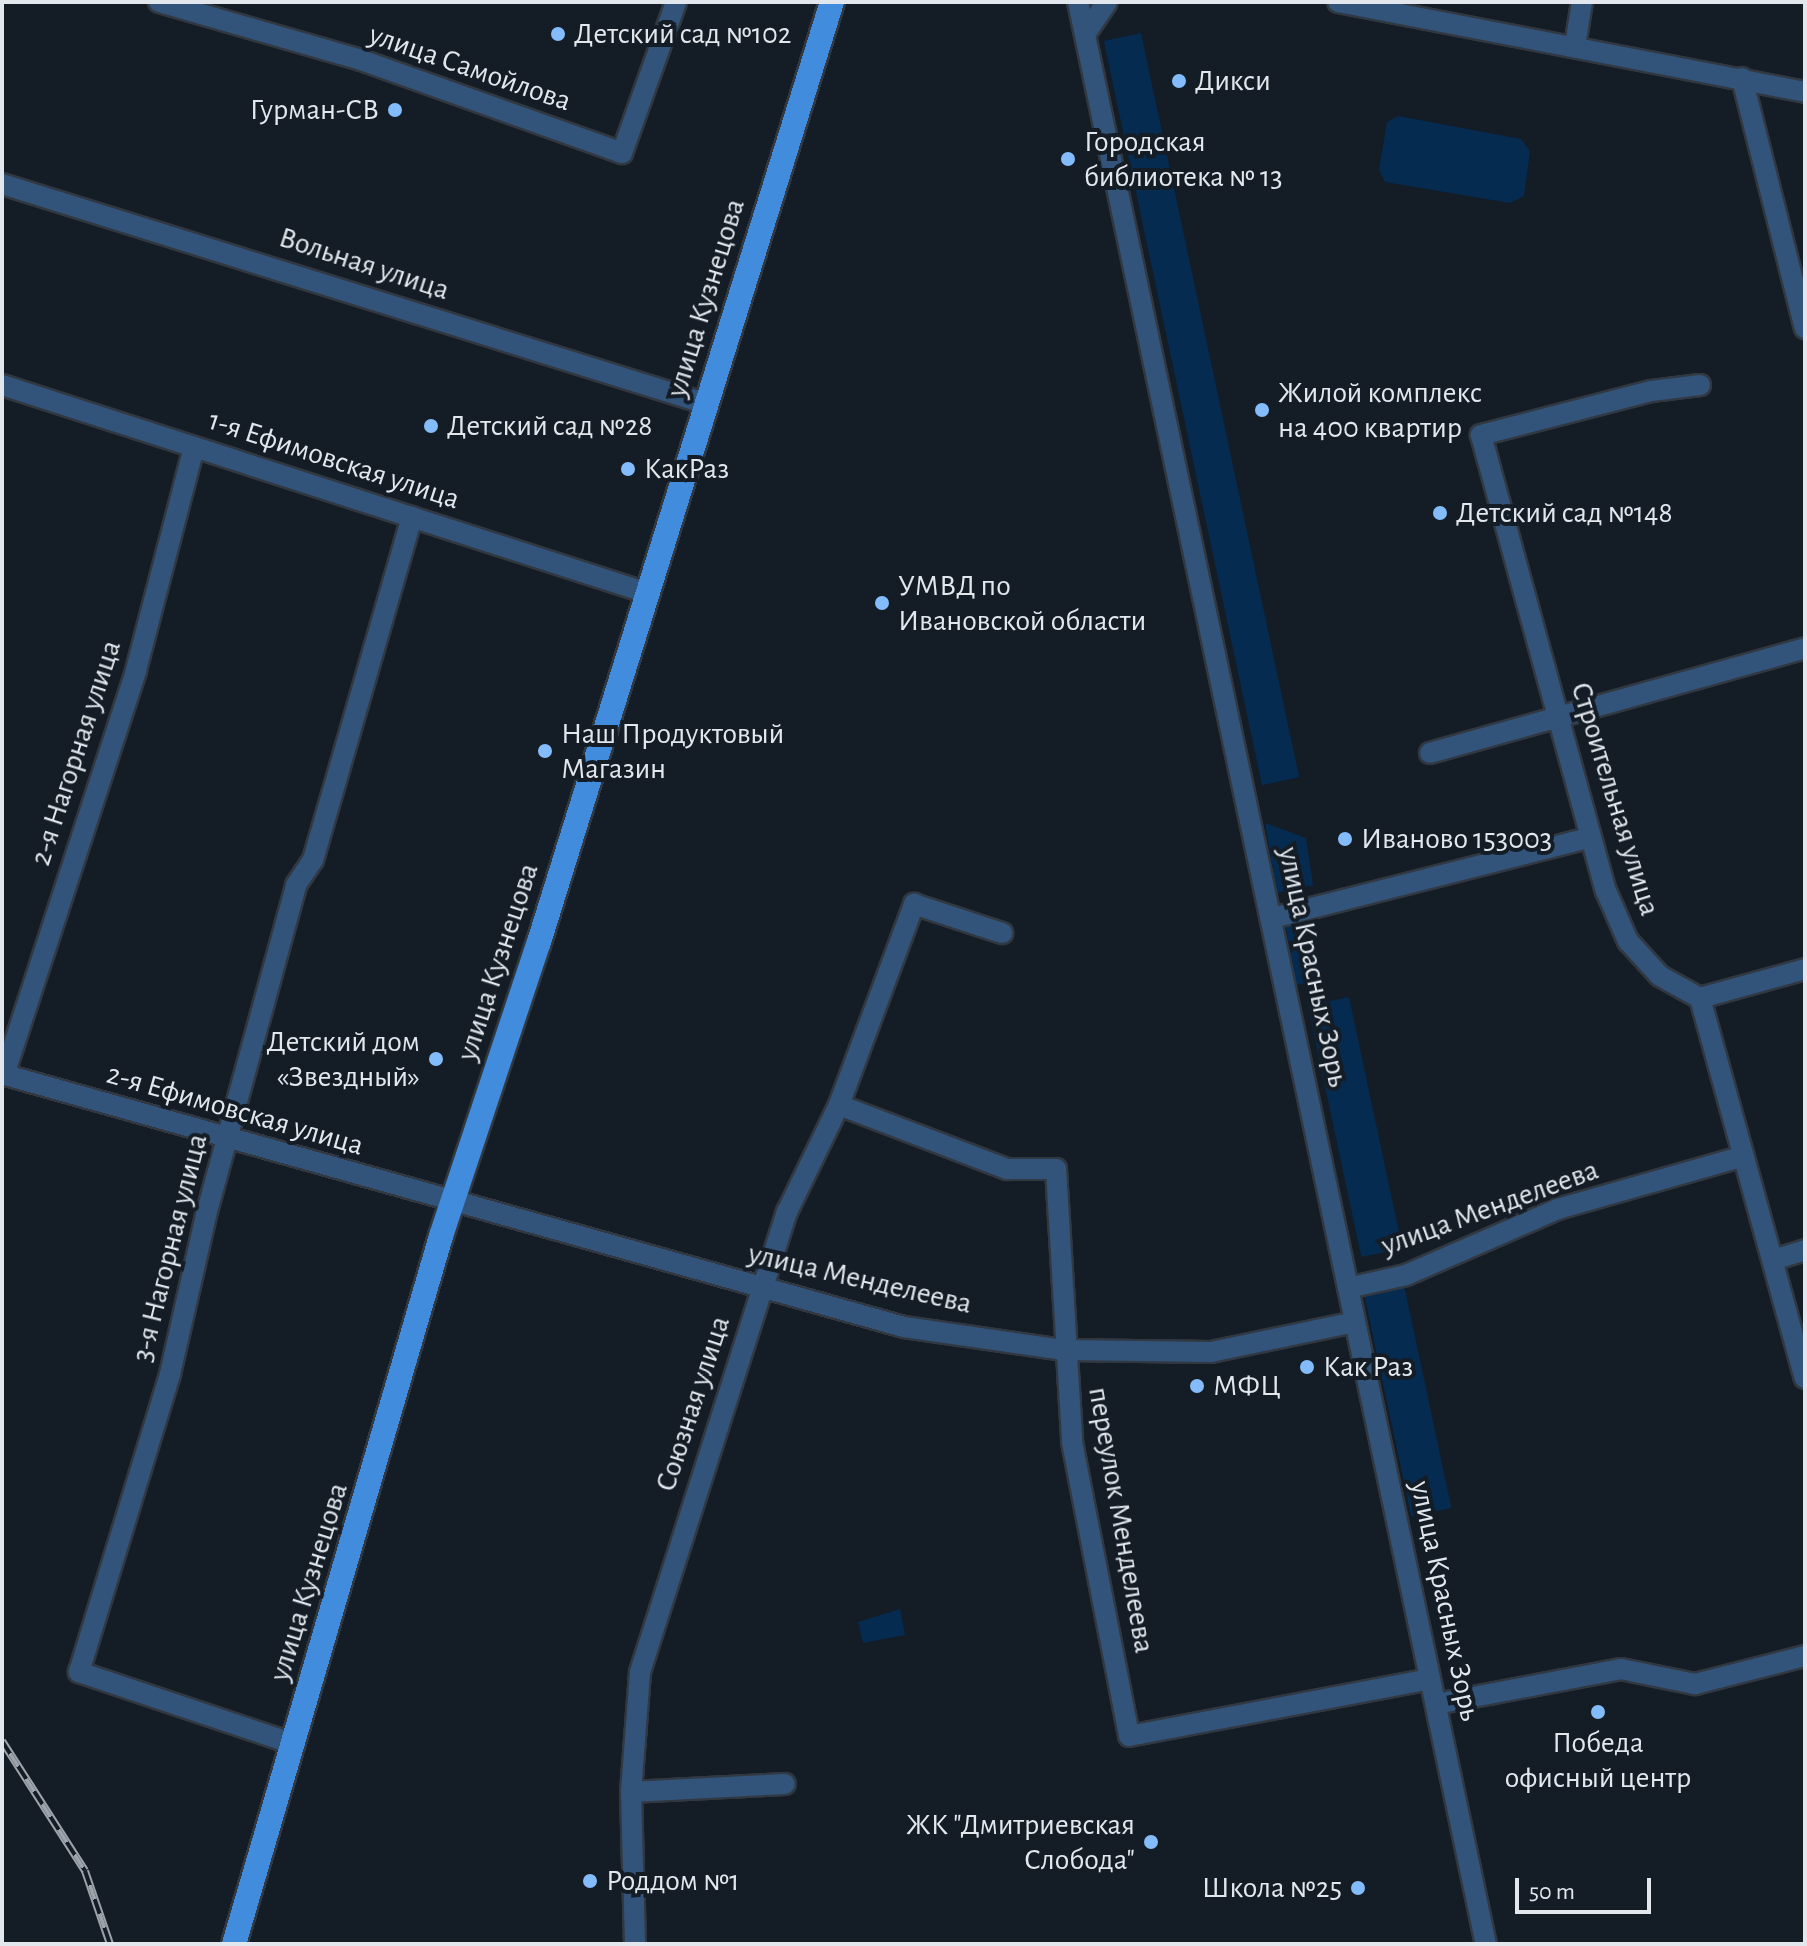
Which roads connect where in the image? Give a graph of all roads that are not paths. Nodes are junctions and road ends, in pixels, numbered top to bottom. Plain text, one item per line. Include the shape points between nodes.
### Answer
1 (159, 2) edge
2 (676, 2) edge
3 (832, 2) edge
4 (1078, 2) edge
5 (1107, 2) edge
6 (1338, 2) edge
7 (1582, 2) edge
8 (1086, 33) junction
9 (1575, 46) junction
10 (1742, 78) junction
11 (1805, 92) edge
12 (2, 184) edge
13 (1805, 328) edge
14 (2, 385) edge
15 (1700, 385) dead end
16 (707, 404) junction
17 (194, 447) junction
18 (412, 517) junction
19 (647, 593) junction
20 (1805, 648) edge
21 (1557, 718) junction
22 (1430, 753) dead end
23 (1589, 838) junction
24 (1272, 918) junction
25 (1002, 933) dead end
26 (1805, 969) edge
27 (1700, 998) junction
28 (3, 1075) edge
29 (839, 1105) junction
30 (228, 1139) junction
31 (1744, 1156) junction
32 (452, 1203) junction
33 (1805, 1250) edge
34 (1773, 1260) junction
35 (761, 1288) junction
36 (1348, 1288) junction
37 (1355, 1322) junction
38 (1064, 1350) junction
39 (1805, 1378) edge
40 (1805, 1656) edge
41 (1430, 1679) junction
42 (1436, 1704) junction
43 (294, 1744) junction
44 (785, 1784) dead end
45 (631, 1792) junction
46 (234, 1944) edge
47 (635, 1944) edge
48 (1486, 1944) edge

1 - 2 street, улица Самойлова via 361,60 622,153
3 - 16 main road, улица Кузнецова
4 - 8 street, улица Красных Зорь
5 - 8 street
6 - 9 street
7 - 9 street
8 - 24 street, улица Красных Зорь
9 - 10 street
10 - 11 street
10 - 13 street
12 - 16 street, Вольная улица
14 - 17 street, 1-я Ефимовская улица
15 - 21 street, Строительная улица via 1651,391 1481,435
16 - 19 main road, улица Кузнецова
17 - 18 street, 1-я Ефимовская улица
17 - 28 street, 2-я Нагорная улица via 136,670
18 - 19 street, 1-я Ефимовская улица
18 - 30 street, 3-я Нагорная улица via 313,860 296,885
19 - 32 main road, улица Кузнецова
20 - 21 street
21 - 22 street
21 - 23 street, Строительная улица
23 - 24 street
23 - 27 street, Строительная улица via 1628,941 1660,976
24 - 36 street, улица Красных Зорь
25 - 29 street, Союзная улица via 914,904
26 - 27 street
27 - 31 street
28 - 30 street, 2-я Ефимовская улица
29 - 35 street, Союзная улица via 787,1212
29 - 38 street, переулок Менделеева via 1007,1169 1056,1169
30 - 32 street, 2-я Ефимовская улица
30 - 43 street, 3-я Нагорная улица via 170,1374 79,1672
31 - 34 street
31 - 36 street, улица Менделеева via 1558,1209 1406,1275
32 - 35 street, улица Менделеева
32 - 43 main road, улица Кузнецова
33 - 34 street
34 - 39 street
35 - 38 street, улица Менделеева via 904,1327
35 - 45 street, Союзная улица via 640,1672
36 - 37 street, улица Красных Зорь
37 - 38 street, улица Менделеева via 1211,1352
37 - 41 street, улица Красных Зорь
38 - 41 street, переулок Менделеева via 1072,1442 1129,1736
40 - 42 street via 1695,1684 1621,1669
41 - 42 street, улица Красных Зорь
42 - 48 street, улица Красных Зорь
43 - 46 main road, улица Кузнецова
44 - 45 street
45 - 47 street, Союзная улица

